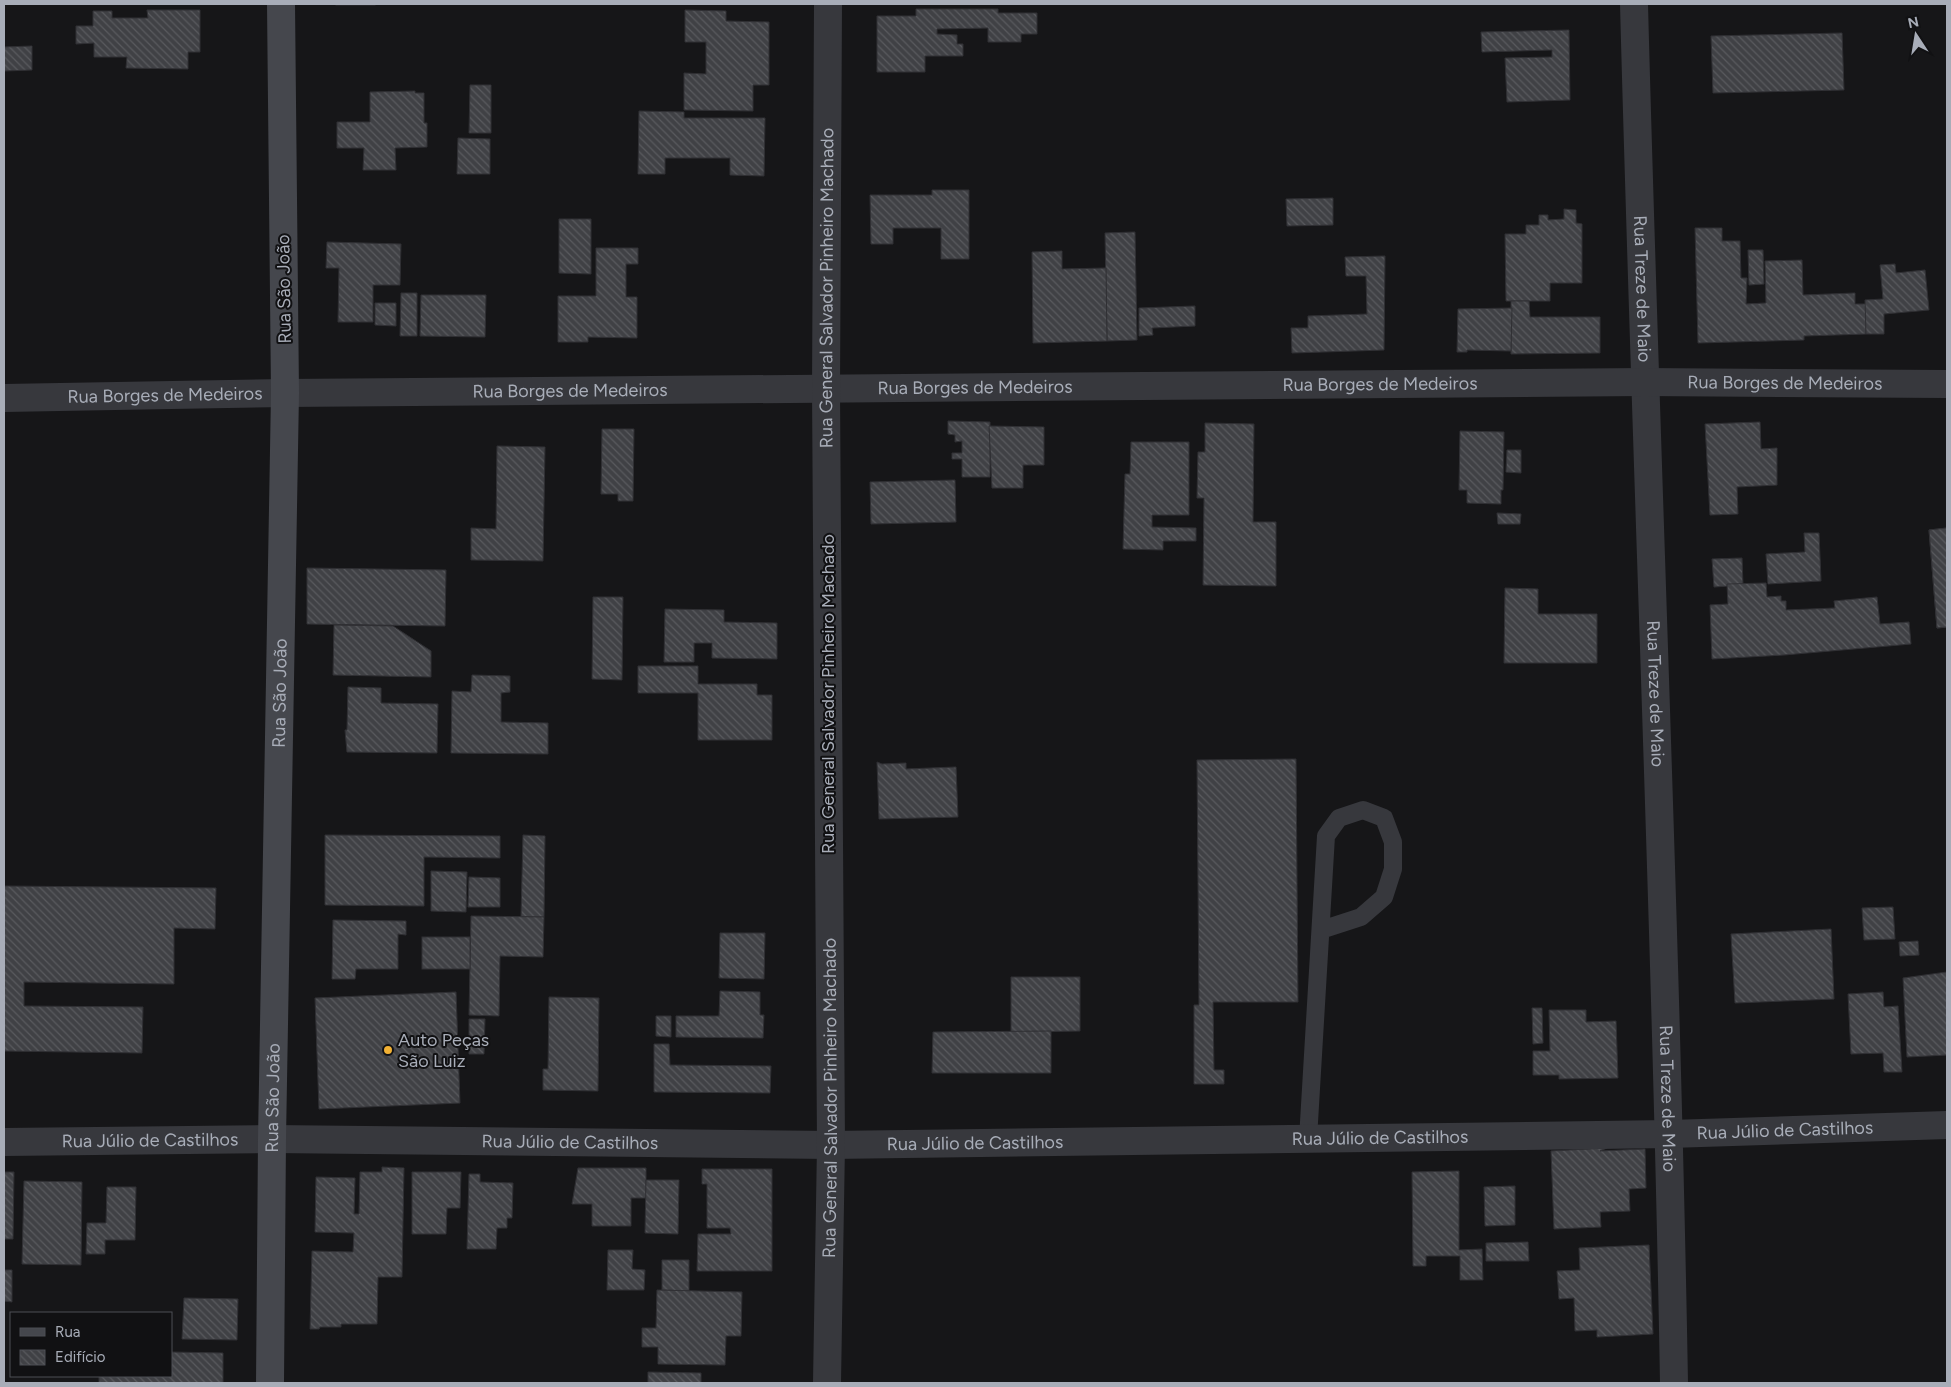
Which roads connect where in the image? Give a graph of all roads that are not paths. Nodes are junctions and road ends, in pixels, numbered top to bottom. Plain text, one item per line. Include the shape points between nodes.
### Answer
1 (281, 4) edge
2 (828, 4) edge
3 (1634, 4) edge
4 (1644, 382) junction
5 (1947, 384) edge
6 (826, 389) junction
7 (285, 393) junction
8 (4, 398) edge
9 (1321, 930) junction
10 (1947, 1126) edge
11 (1670, 1134) junction
12 (1308, 1138) junction
13 (272, 1139) junction
14 (4, 1142) edge
15 (832, 1145) junction
16 (270, 1383) edge
17 (827, 1383) edge
18 (1674, 1383) edge

1 - 7 main road, Rua São João
2 - 6 street, Rua General Salvador Pinheiro Machado
3 - 4 street, Rua Treze de Maio
4 - 5 street, Rua Borges de Medeiros
4 - 6 street, Rua Borges de Medeiros
4 - 11 street, Rua Treze de Maio
6 - 7 street, Rua Borges de Medeiros
6 - 15 street, Rua General Salvador Pinheiro Machado
7 - 8 street, Rua Borges de Medeiros
7 - 13 main road, Rua São João
9 - 9 lane via 1326,836 1339,818 1363,810 1384,818 1393,842 1393,869 1384,897 1361,917
9 - 12 lane
10 - 11 street, Rua Júlio de Castilhos
11 - 12 street, Rua Júlio de Castilhos
11 - 18 street, Rua Treze de Maio
12 - 15 street, Rua Júlio de Castilhos
13 - 14 street, Rua Júlio de Castilhos
13 - 15 street, Rua Júlio de Castilhos
13 - 16 main road, Rua São João
15 - 17 street, Rua General Salvador Pinheiro Machado

